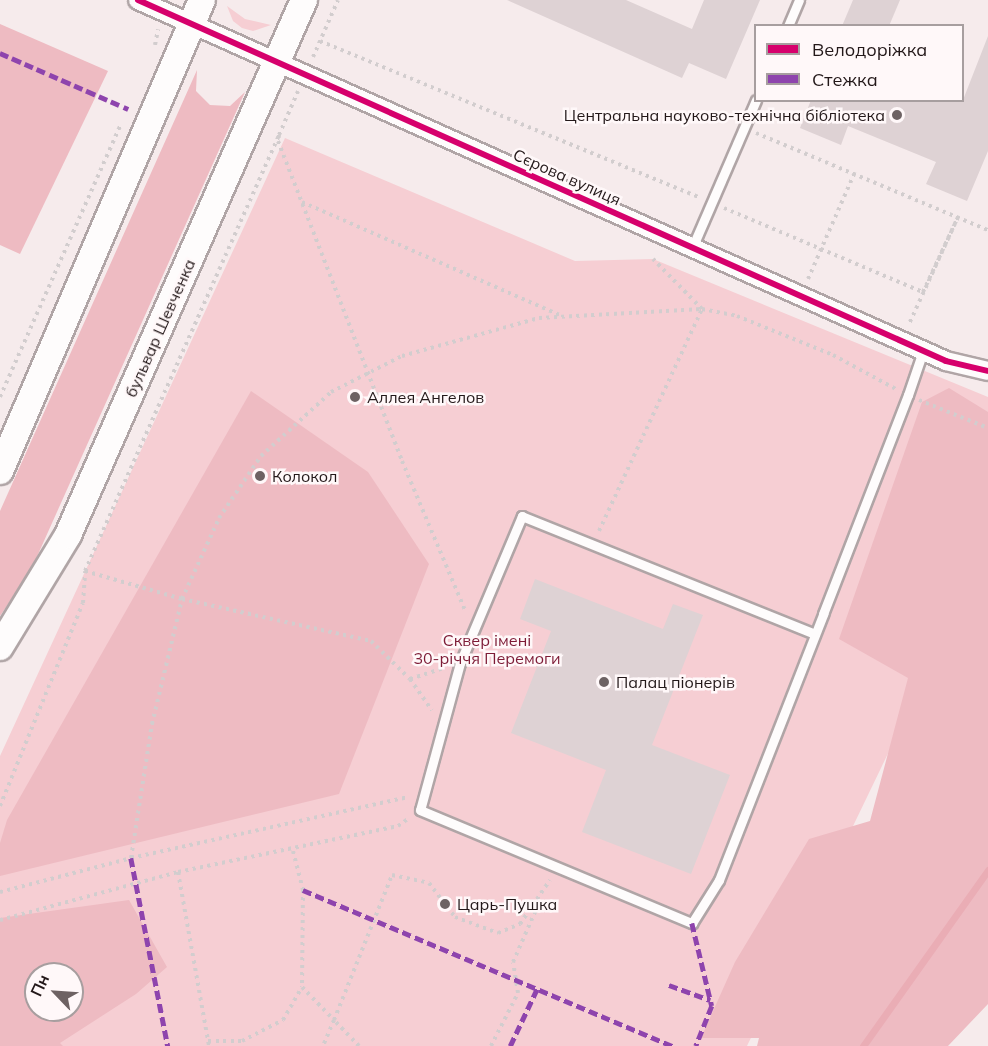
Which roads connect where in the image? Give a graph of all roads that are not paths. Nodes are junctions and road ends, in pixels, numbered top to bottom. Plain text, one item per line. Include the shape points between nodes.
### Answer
1 (138, 0) edge
2 (202, 0) edge
3 (304, 0) edge
4 (799, 0) edge
5 (192, 24) junction
6 (789, 24) edge
7 (278, 61) junction
8 (755, 102) edge
9 (692, 248) junction
10 (923, 351) junction
11 (988, 371) edge
12 (0, 471) edge
13 (815, 634) junction
14 (0, 647) edge

1 - 5 street, Сєрова вулиця
2 - 5 main road
3 - 7 main road, бульвар Шевченка
4 - 6 lane
5 - 7 street, Сєрова вулиця
5 - 12 main road
7 - 9 street, Сєрова вулиця
7 - 14 main road, бульвар Шевченка via 68,535
8 - 9 lane
9 - 10 street, Сєрова вулиця
10 - 11 street, Сєрова вулиця
10 - 13 lane
13 - 13 lane via 522,516 460,663 420,810 692,923 719,880

